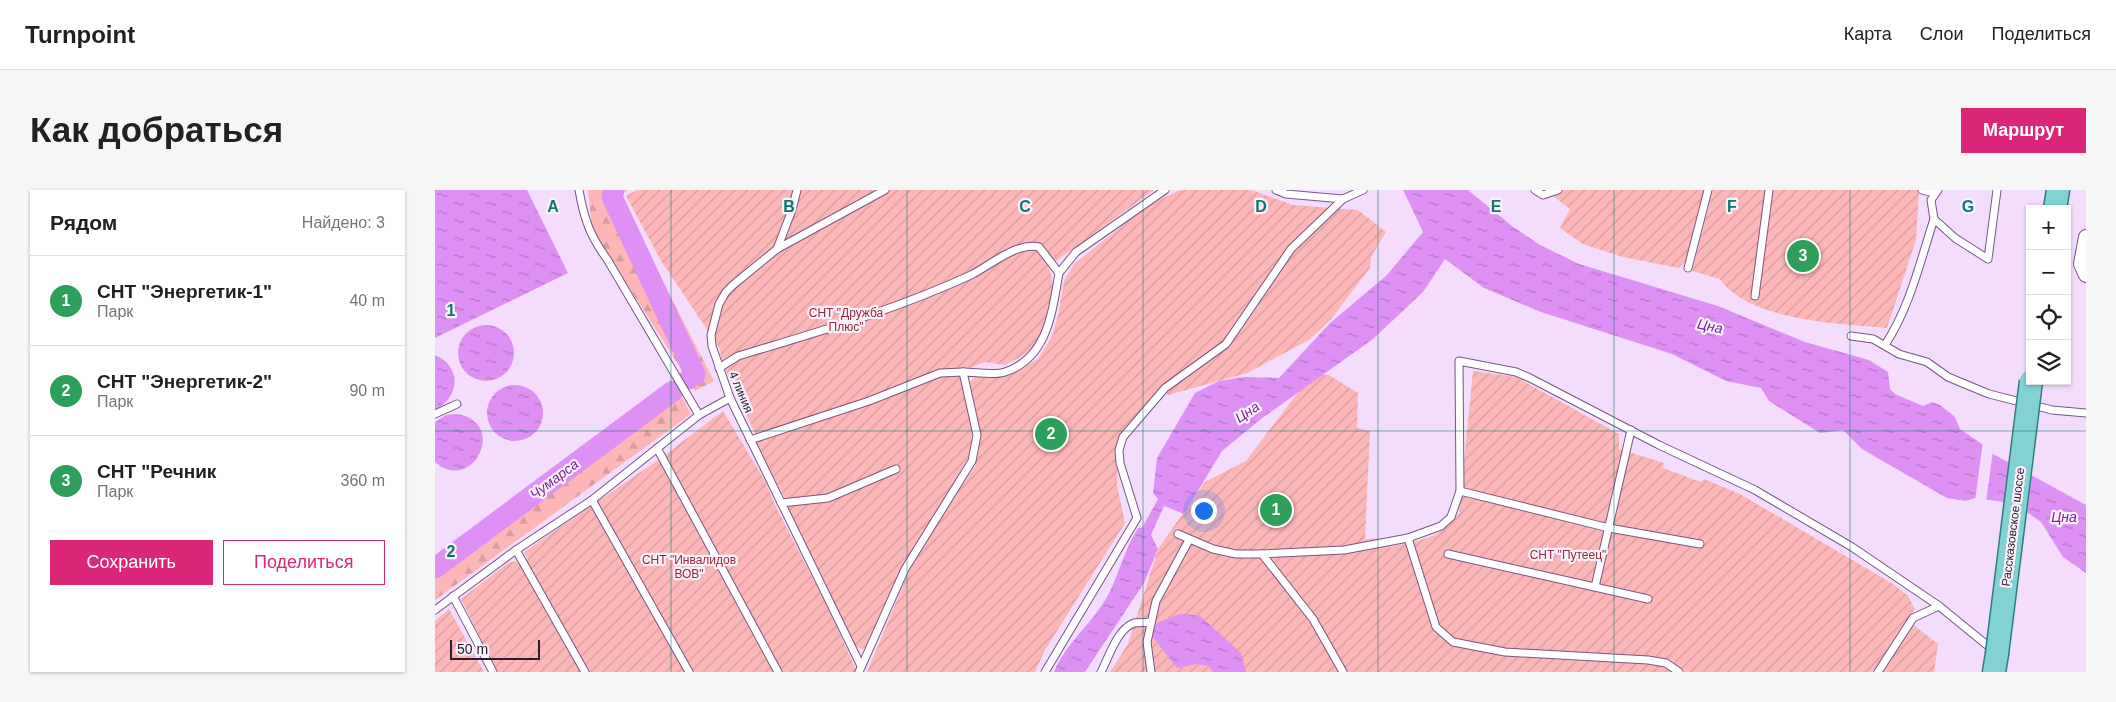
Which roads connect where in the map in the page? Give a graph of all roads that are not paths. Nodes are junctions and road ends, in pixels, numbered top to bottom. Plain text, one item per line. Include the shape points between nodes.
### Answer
1 (579, 190) edge
2 (797, 190) edge
3 (885, 190) edge
4 (1165, 190) edge
5 (1276, 190) edge
6 (1363, 190) edge
7 (1535, 190) edge
8 (1558, 190) edge
9 (1708, 190) edge
10 (1769, 190) edge
11 (1922, 190) edge
12 (1997, 190) edge
13 (2057, 190) edge
14 (1936, 192) edge
15 (1343, 199) junction
16 (2055, 205) edge
17 (1934, 220) junction
18 (2086, 237) edge
19 (777, 249) junction
20 (1688, 268) dead end
21 (1059, 274) junction
22 (2086, 274) edge
23 (1755, 296) dead end
24 (1851, 336) dead end
25 (1885, 344) junction
26 (719, 368) junction
27 (963, 372) junction
28 (2031, 385) edge
29 (730, 398) junction
30 (457, 404) dead end
31 (2086, 413) edge
32 (435, 414) edge
33 (699, 415) junction
34 (1631, 430) junction
35 (750, 440) junction
36 (657, 448) junction
37 (896, 469) dead end
38 (1460, 491) junction
39 (592, 500) junction
40 (781, 503) junction
41 (1609, 528) junction
42 (1178, 534) dead end
43 (1408, 538) junction
44 (1189, 540) junction
45 (1700, 544) dead end
46 (517, 550) junction
47 (1262, 554) junction
48 (1448, 554) dead end
49 (1595, 587) junction
50 (453, 596) junction
51 (1648, 599) dead end
52 (1939, 606) junction
53 (435, 610) edge
54 (1150, 622) junction
55 (1996, 663) edge
56 (860, 669) edge
57 (493, 672) edge
58 (585, 672) edge
59 (689, 672) edge
60 (778, 672) edge
61 (1045, 672) edge
62 (1101, 672) edge
63 (1151, 672) edge
64 (1343, 672) edge
65 (1679, 672) edge
66 (1878, 672) edge

1 - 33 lane via 585,222 595,242
2 - 19 lane
3 - 19 lane, 4 линия
4 - 21 lane via 1075,252
5 - 15 lane via 1286,194
6 - 15 lane
7 - 8 lane via 1543,195
9 - 20 lane
10 - 23 lane
11 - 14 lane
12 - 17 lane via 1989,259 1955,238
13 - 16 main road
14 - 17 lane via 1931,200
15 - 61 lane via 1291,249 1226,344 1165,388 1123,437 1120,463 1137,518
17 - 25 lane via 1911,292 1895,330
18 - 22 street via 2081,264
19 - 26 lane, 4 линия via 726,292 719,304 711,335
21 - 26 lane via 1043,250 1025,245 973,274 902,305 738,356
21 - 27 lane via 1051,319 1031,358 1004,373
24 - 25 lane
25 - 31 lane via 1899,354 1927,362 1948,377 1989,394 2052,410
26 - 29 lane, 4 линия
27 - 35 lane via 940,373 869,401
27 - 56 lane via 977,435 974,456 905,569
28 - 55 main road, Рассказовское шоссе, bridge
29 - 33 lane
29 - 35 lane, 4 линия
30 - 32 lane
33 - 36 lane
34 - 38 lane via 1516,372 1459,361
34 - 41 lane
34 - 52 lane via 1755,490 1852,547
35 - 40 lane, 4 линия
36 - 39 lane
36 - 60 lane
37 - 40 lane via 827,498
38 - 41 lane
38 - 43 lane via 1454,511 1445,524
39 - 46 lane
39 - 59 lane
40 - 56 lane, 4 линия
41 - 45 lane
41 - 49 lane
42 - 44 lane
43 - 47 lane via 1344,550
43 - 65 lane via 1436,628 1453,642 1505,652 1648,660 1666,663
44 - 47 lane via 1236,554
44 - 54 lane via 1160,594
46 - 50 lane
46 - 58 lane
47 - 64 lane via 1313,619
48 - 49 lane
49 - 51 lane
50 - 53 lane
50 - 57 lane
52 - 55 lane
52 - 66 lane via 1913,618
54 - 62 lane via 1135,623 1126,629
54 - 63 lane via 1147,642

